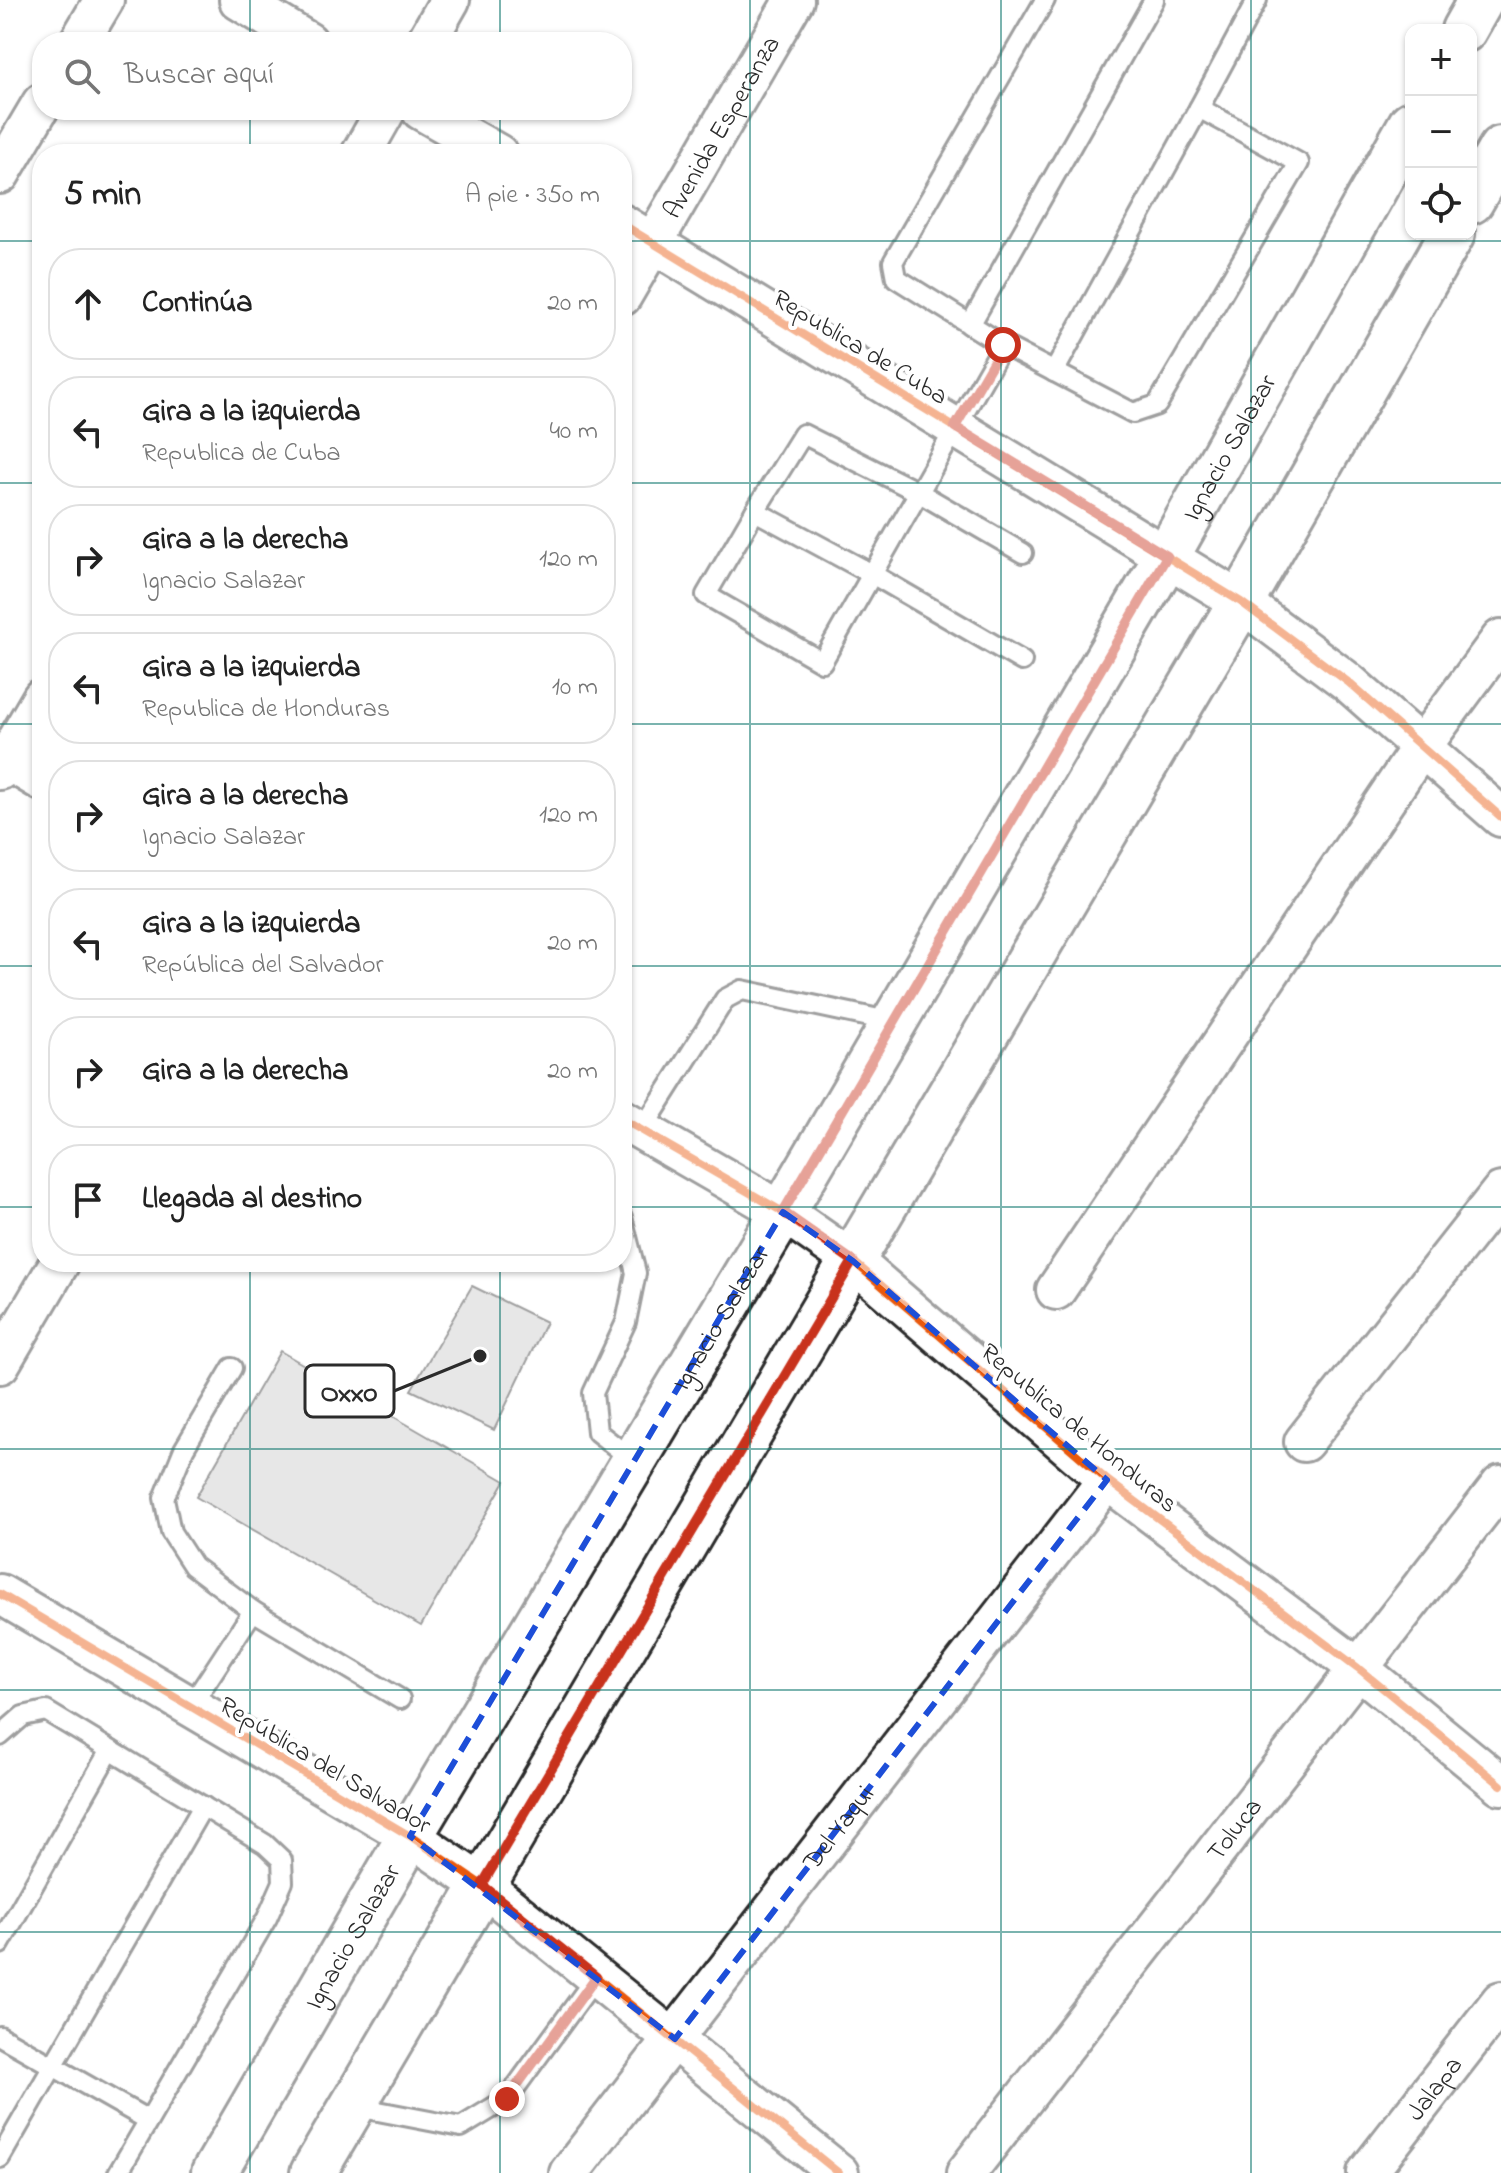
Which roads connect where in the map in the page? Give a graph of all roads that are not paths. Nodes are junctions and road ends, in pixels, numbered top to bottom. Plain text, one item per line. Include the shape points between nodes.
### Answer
1 (104, 0) edge
2 (239, 0) edge
3 (450, 0) edge
4 (794, 0) edge
5 (1045, 0) edge
6 (1154, 0) edge
7 (1257, 0) edge
8 (1480, 0) edge
9 (1501, 11) edge
10 (1467, 24) edge
11 (85, 32) edge
12 (292, 32) edge
13 (432, 32) edge
14 (1199, 108) junction
15 (32, 120) edge
16 (380, 120) edge
17 (438, 120) edge
18 (1405, 135) edge
19 (367, 144) edge
20 (480, 144) edge
21 (1501, 149) edge
22 (0, 174) edge
23 (1477, 191) edge
24 (638, 233) edge
25 (1449, 240) edge
26 (632, 257) edge
27 (970, 325) junction
28 (1003, 345) junction
29 (1054, 372) junction
30 (955, 427) junction
31 (918, 492) junction
32 (755, 511) junction
33 (1023, 553) dead end
34 (1167, 556) junction
35 (872, 574) junction
36 (1241, 602) junction
37 (1501, 639) edge
38 (1022, 661) dead end
39 (32, 714) edge
40 (1422, 746) junction
41 (2, 762) edge
42 (32, 776) edge
43 (1501, 817) edge
44 (893, 1022) junction
45 (632, 1124) edge
46 (1501, 1192) edge
47 (783, 1212) junction
48 (632, 1257) edge
49 (853, 1261) junction
50 (54, 1272) edge
51 (1056, 1290) dead end
52 (0, 1364) edge
53 (232, 1368) dead end
54 (1304, 1442) dead end
55 (634, 1461) junction
56 (1107, 1480) junction
57 (1501, 1485) edge
58 (0, 1594) edge
59 (253, 1611) junction
60 (1358, 1668) junction
61 (400, 1699) dead end
62 (190, 1707) junction
63 (0, 1736) edge
64 (110, 1750) junction
65 (1501, 1785) edge
66 (203, 1806) junction
67 (410, 1836) junction
68 (482, 1885) junction
69 (0, 1944) edge
70 (596, 1977) junction
71 (1501, 2001) edge
72 (0, 2036) edge
73 (675, 2039) junction
74 (53, 2066) junction
75 (352, 2106) junction
76 (148, 2120) junction
77 (0, 2158) edge
78 (118, 2173) edge
79 (214, 2173) edge
80 (313, 2173) edge
81 (569, 2173) edge
82 (839, 2173) edge
83 (966, 2173) edge
84 (1367, 2173) edge

1 - 11 street
2 - 12 street
3 - 13 street
4 - 24 street, Avenida Esperanza
5 - 27 lane via 893,262 896,278
6 - 27 lane
7 - 14 lane
8 - 9 street
8 - 10 main road
14 - 29 lane
14 - 29 lane via 1299,163 1157,405 1133,413
15 - 22 street
16 - 19 street
17 - 20 street
18 - 34 main road, Ignacio Salazar
21 - 23 main road
24 - 26 street, Avenida Esperanza
24 - 30 street, Republica de Cuba
25 - 36 main road
27 - 28 lane
28 - 29 lane
28 - 30 lane
30 - 31 lane
30 - 34 street, Republica de Cuba
31 - 32 lane via 803,434
31 - 33 lane
31 - 35 lane
32 - 35 lane
32 - 35 lane via 706,595 822,662
34 - 36 street, Republica de Cuba
34 - 44 main road, Ignacio Salazar
35 - 38 lane
36 - 40 street, Republica de Cuba via 1348,682
36 - 49 main road
37 - 40 street
39 - 41 street
40 - 43 street, Republica de Cuba
40 - 51 street
41 - 42 street
44 - 45 lane via 742,990 725,999
44 - 47 main road, Ignacio Salazar
45 - 47 street, Republica de Honduras
46 - 54 street
47 - 49 street, Republica de Honduras
47 - 55 main road, Ignacio Salazar
48 - 55 lane via 636,1273 626,1322 593,1393 597,1432
49 - 56 street, Republica de Honduras
49 - 68 main road
50 - 52 street
53 - 59 lane via 184,1449 164,1498 171,1532 193,1566
55 - 67 main road, Ignacio Salazar
56 - 60 street, Republica de Honduras
56 - 73 street, Del Yaqui
57 - 60 street, Toluca
58 - 62 street, República del Salvador
59 - 61 lane
59 - 62 lane
60 - 65 street, Republica de Honduras
60 - 83 street, Toluca
62 - 67 street, República del Salvador
63 - 64 lane via 23,1716 46,1711
64 - 66 lane
64 - 69 lane
66 - 74 lane
66 - 76 lane via 282,1860 283,1882
67 - 68 street, República del Salvador
67 - 79 main road, Ignacio Salazar
68 - 70 street, República del Salvador
68 - 75 main road
70 - 73 street, República del Salvador
70 - 75 lane via 507,2099 461,2127
71 - 84 street, Jalapa
72 - 74 lane
73 - 81 street, Del Yaqui
73 - 82 street, República del Salvador
74 - 76 lane
74 - 77 lane
75 - 80 main road
76 - 78 lane

